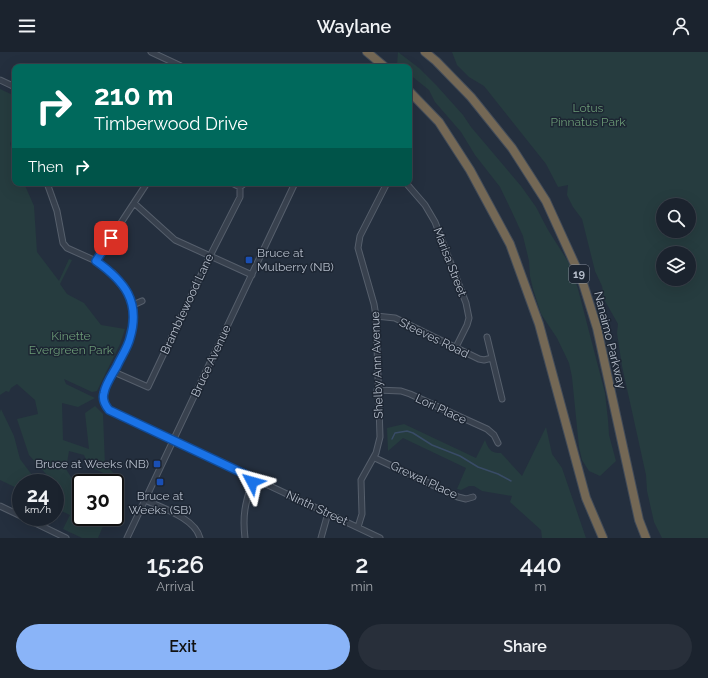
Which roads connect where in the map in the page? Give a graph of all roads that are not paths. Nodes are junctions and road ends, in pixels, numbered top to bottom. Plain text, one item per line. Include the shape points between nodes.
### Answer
1 (151, 52) edge
2 (367, 52) edge
3 (425, 52) edge
4 (177, 64) edge
5 (381, 64) edge
6 (0, 80) edge
7 (12, 86) edge
8 (412, 94) edge
9 (48, 186) edge
10 (145, 186) edge
11 (294, 186) edge
12 (385, 186) edge
13 (409, 186) edge
14 (240, 187) edge
15 (134, 203) junction
16 (210, 256) junction
17 (96, 261) junction
18 (252, 275) junction
19 (142, 301) dead end
20 (133, 305) junction
21 (376, 316) junction
22 (487, 337) dead end
23 (456, 347) junction
24 (492, 358) junction
25 (114, 372) junction
26 (377, 390) junction
27 (502, 399) dead end
28 (173, 440) junction
29 (498, 443) dead end
30 (374, 458) junction
31 (253, 478) junction
32 (474, 497) dead end
33 (145, 500) junction
34 (0, 506) edge
35 (12, 511) edge
36 (328, 513) junction
37 (42, 526) edge
38 (358, 527) junction
39 (66, 538) edge
40 (127, 538) edge
41 (200, 538) edge
42 (245, 538) edge
43 (321, 538) edge
44 (380, 538) edge
45 (603, 538) edge
46 (646, 538) edge

1 - 4 street
2 - 5 highway
3 - 46 highway, Nanaimo Parkway / 19 via 471,97 512,148 546,201 582,280 597,328 639,520
6 - 7 street
8 - 45 highway via 439,122 470,170 510,244 539,324 586,498
9 - 17 street via 57,211 63,243 67,248
10 - 15 street
11 - 18 street, Bruce Avenue
12 - 21 street, Shelby Ann Avenue via 358,242
13 - 23 street, Marisa Street via 433,218 466,303 469,318
14 - 16 street, Bramblewood Lane via 240,197
15 - 16 street via 174,240
15 - 17 street
16 - 18 street
16 - 25 street, Bramblewood Lane via 148,387
17 - 20 street via 113,273 126,288
18 - 28 street, Bruce Avenue
19 - 20 street
20 - 25 street via 134,321 130,339
21 - 23 street, Steeves Road via 395,318
21 - 26 street, Shelby Ann Avenue
22 - 24 street
23 - 24 street, Steeves Road via 479,359
24 - 27 street
25 - 28 street, Ninth Street via 103,393 104,403 109,410
26 - 29 street, Lori Place via 410,394 487,430 494,435
26 - 30 street, Shelby Ann Avenue via 380,437
28 - 31 street, Ninth Street
28 - 33 street, Bruce Avenue
30 - 32 street, Grewal Place via 458,497
30 - 38 street, Shelby Ann Avenue via 361,480 362,514
31 - 36 street, Ninth Street
31 - 42 street via 245,505
33 - 40 street, Bruce Avenue
33 - 41 street via 188,521
34 - 35 street
36 - 38 street, Ninth Street
36 - 43 street
37 - 39 street
38 - 44 street, Ninth Street

